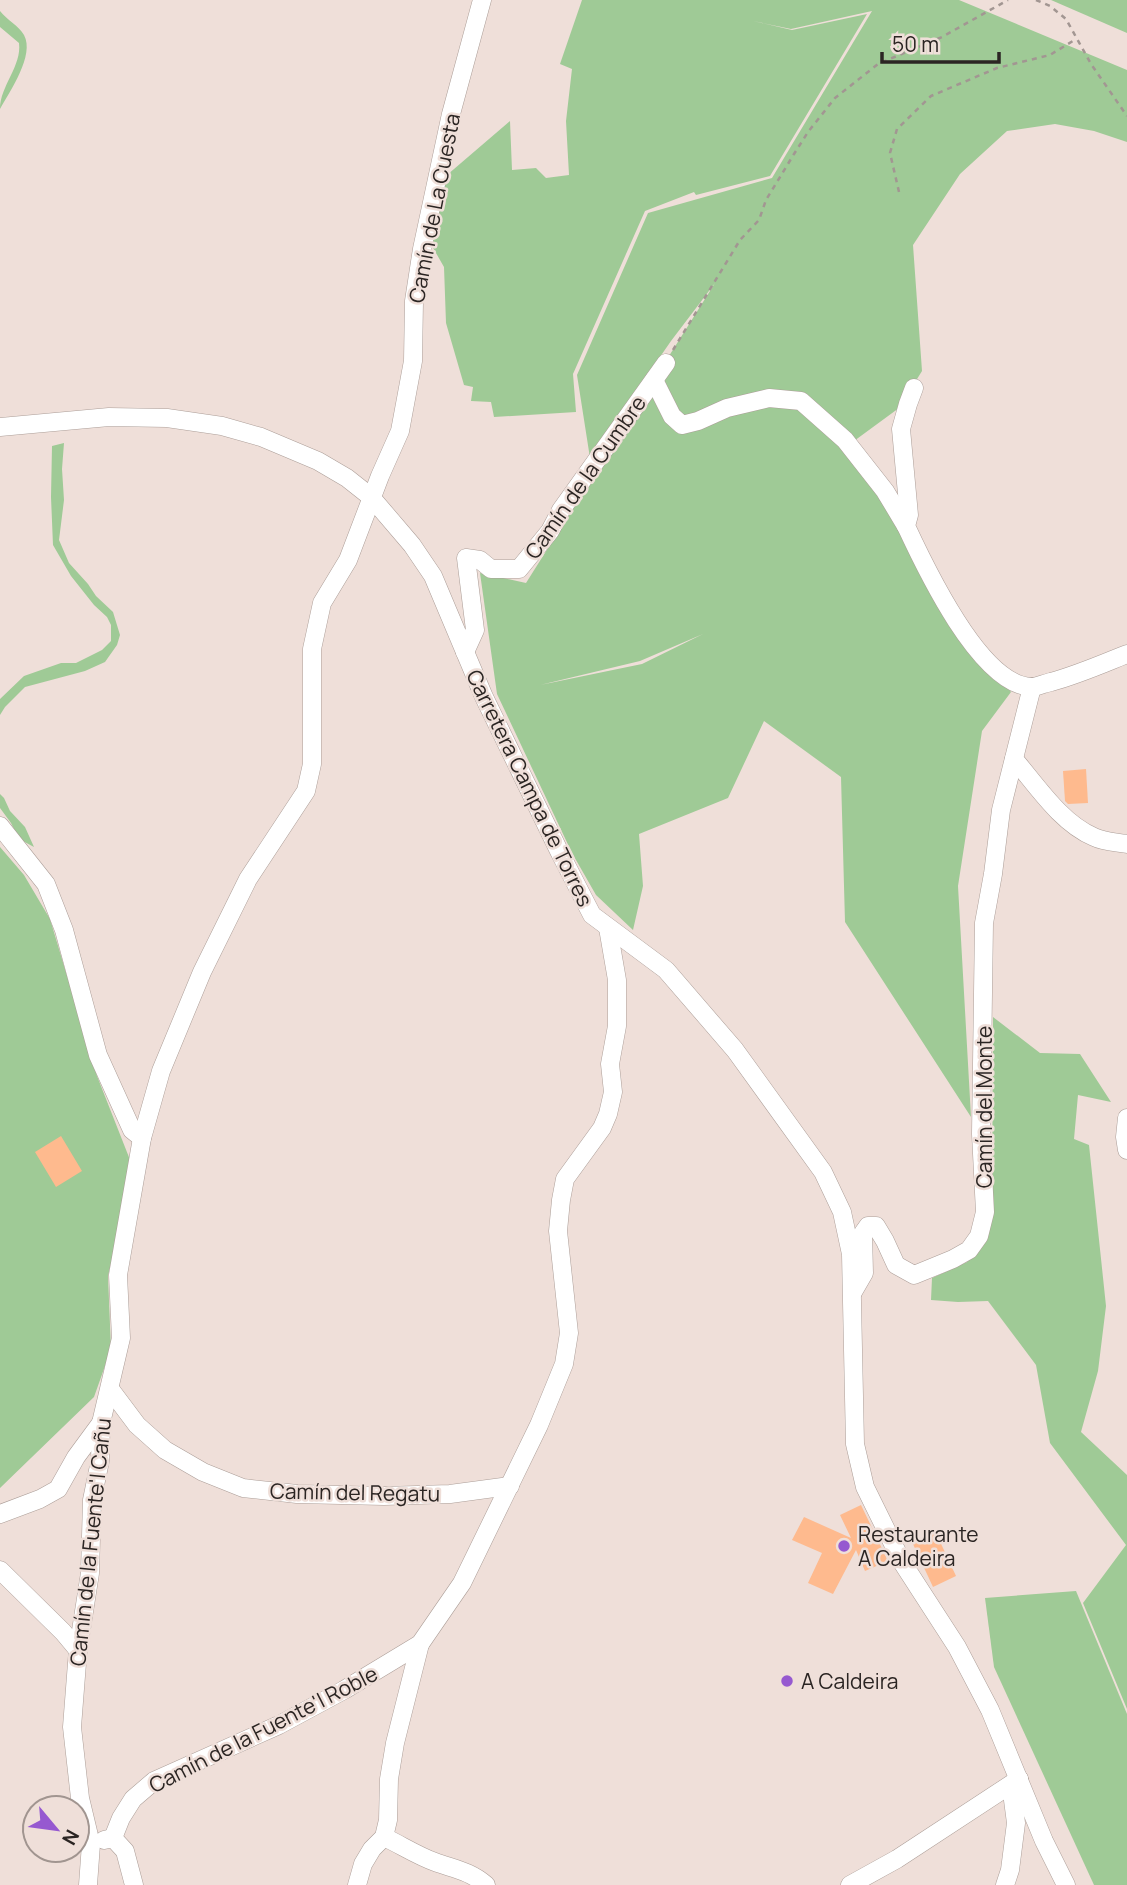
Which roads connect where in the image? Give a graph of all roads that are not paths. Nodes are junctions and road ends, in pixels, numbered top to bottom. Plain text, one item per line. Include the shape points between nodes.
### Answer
1 (482, 0) edge
2 (666, 363) road end
3 (654, 380) junction
4 (914, 388) dead end
5 (0, 427) edge
6 (371, 497) junction
7 (906, 526) junction
8 (465, 652) junction
9 (1127, 654) edge
10 (1032, 687) junction
11 (1014, 759) junction
12 (0, 825) edge
13 (1127, 844) edge
14 (608, 928) junction
15 (1127, 1118) edge
16 (142, 1138) junction
17 (1127, 1150) edge
18 (853, 1293) junction
19 (110, 1389) junction
20 (101, 1423) junction
21 (510, 1486) junction
22 (0, 1514) edge
23 (0, 1570) edge
24 (419, 1644) junction
25 (78, 1650) junction
26 (1019, 1779) junction
27 (80, 1794) edge
28 (384, 1837) junction
29 (113, 1838) junction
30 (91, 1844) edge
31 (90, 1864) edge
32 (88, 1885) edge
33 (134, 1885) edge
34 (357, 1885) edge
35 (486, 1885) edge
36 (850, 1885) edge
37 (1005, 1885) edge
38 (1066, 1885) edge

1 - 6 street, Camín de La Cuesta via 422,249 414,301 413,361 400,431
2 - 3 street, Camín de la Cumbre
3 - 7 street via 672,416 682,425 769,398 801,401 845,440
3 - 8 street, Camín de la Cumbre via 519,569 491,569 480,560 466,558 475,630
4 - 7 street via 901,429 909,514
5 - 6 street, Carretera Campa de Torres via 109,417 167,418 222,426 318,461
6 - 8 street, Carretera Campa de Torres via 433,576
6 - 16 street, Camín de la Fuente'l Cañu via 348,560 321,603 312,649 312,764 306,791 248,879 202,972 161,1071
7 - 10 street via 965,636 1014,683
8 - 14 street, Carretera Campa de Torres via 592,915
9 - 10 street
10 - 11 street
11 - 13 street via 1076,827 1096,839
11 - 18 street, Camín del Monte via 1001,810 984,923 981,1134 985,1212 979,1236 969,1250 914,1275 896,1265 876,1226 868,1226 863,1233 864,1273
12 - 16 street via 46,884 64,930 98,1055 132,1130
14 - 18 street, Carretera Campa de Torres via 666,970 735,1050 823,1172 842,1212
14 - 21 street, Camín de la Fuente'l Roble via 617,980 617,1026 610,1064 613,1092 602,1128 565,1179 558,1231 569,1333 564,1364
15 - 17 street
16 - 19 street, Camín de la Fuente'l Cañu via 118,1275 121,1338
18 - 26 street, Carretera Campa de Torres via 855,1444 865,1487 902,1562 957,1647
19 - 20 street, Camín de la Fuente'l Cañu
19 - 21 street, Camín del Regatu via 137,1425 165,1450 243,1488 384,1496
20 - 22 street via 58,1489
20 - 25 street, Camín de la Fuente'l Cañu via 90,1573
21 - 24 street, Camín de la Fuente'l Roble via 463,1583
23 - 25 street
24 - 28 street via 395,1742
24 - 29 street, Camín de la Fuente'l Roble via 279,1726 154,1781 133,1799
25 - 27 street, Camín de la Fuente'l Cañu via 72,1727
26 - 36 street
26 - 37 street
26 - 38 street, Carretera Campa de Torres
28 - 34 street via 363,1864
28 - 35 street via 434,1862 475,1875
29 - 30 street
29 - 33 street via 125,1850
31 - 32 street, Camín de la Fuente'l Cañu

